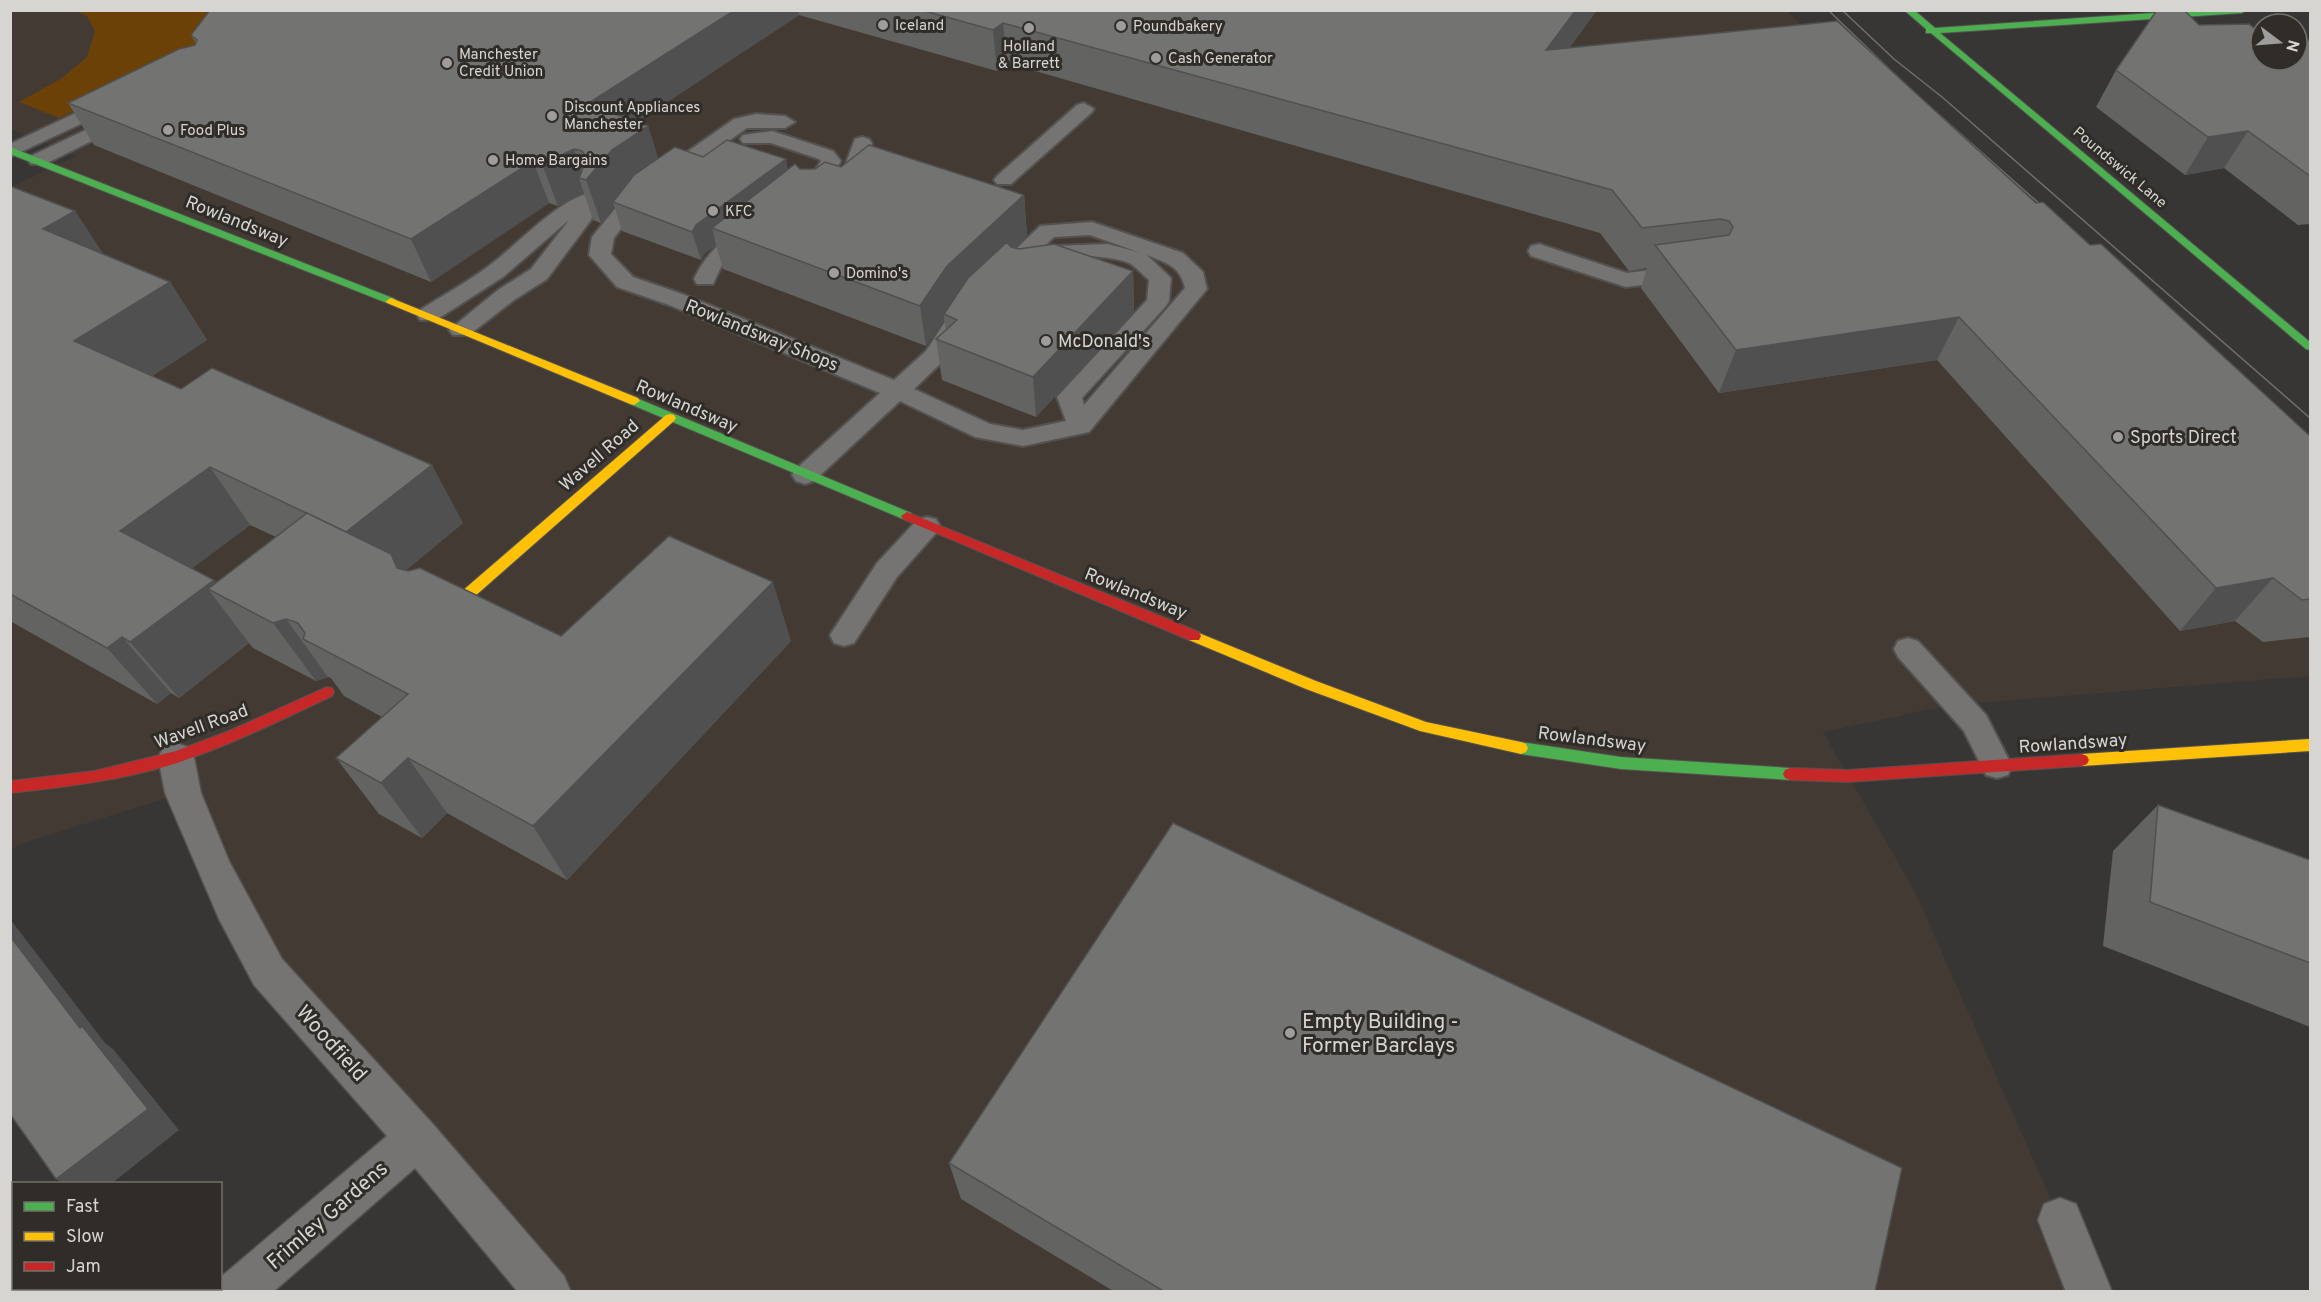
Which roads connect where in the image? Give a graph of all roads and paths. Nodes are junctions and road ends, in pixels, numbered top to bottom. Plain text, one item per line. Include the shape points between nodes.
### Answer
1 (1908, 10) edge
2 (2235, 11) edge
3 (1929, 31) junction
4 (126, 95) edge
5 (1084, 109) dead end
6 (129, 116) edge
7 (785, 122) dead end
8 (862, 143) dead end
9 (11, 151) edge
10 (38, 160) junction
11 (1004, 180) dead end
12 (786, 205) edge
13 (810, 208) edge
14 (616, 221) junction
15 (765, 233) edge
16 (1539, 251) dead end
17 (1705, 271) edge
18 (1160, 278) junction
19 (1006, 288) junction
20 (677, 300) junction
21 (428, 315) junction
22 (973, 315) edge
23 (461, 330) junction
24 (2310, 347) edge
25 (898, 391) junction
26 (670, 418) junction
27 (1080, 426) junction
28 (805, 475) junction
29 (927, 526) junction
30 (444, 615) edge
31 (844, 635) dead end
32 (1908, 649) dead end
33 (327, 692) edge
34 (2310, 745) edge
35 (176, 757) junction
36 (1997, 766) junction
37 (10, 787) edge
38 (417, 1138) junction
39 (2060, 1220) dead end
40 (238, 1292) edge
41 (548, 1292) edge
42 (2089, 1292) edge

1 - 3 street, Poundswick Lane
2 - 3 street
3 - 24 street, Poundswick Lane
4 - 9 lane
5 - 11 lane
6 - 10 lane
7 - 14 lane via 741,123 634,198
8 - 13 lane via 854,172
9 - 10 street, Rowlandsway
10 - 21 street, Rowlandsway
12 - 14 lane via 819,180 831,161 826,155 799,145 762,136 718,153 642,208
14 - 20 lane, Rowlandsway Shops via 603,237 600,255 625,282
15 - 20 lane via 741,265 705,279
16 - 17 lane via 1626,280
18 - 19 lane via 1051,273
18 - 19 lane via 1138,259 1108,251 1083,250 1056,253
18 - 27 lane via 1158,302 1069,397
19 - 27 lane via 1048,231 1092,228 1175,258 1192,272 1196,289
20 - 25 lane, Rowlandsway Shops
21 - 23 street, Rowlandsway
21 - 23 lane via 495,272 556,219 589,199 580,220 539,274
22 - 25 lane via 962,313 935,356
23 - 26 street, Rowlandsway
25 - 27 lane, Rowlandsway Shops via 984,431 1023,438
25 - 28 lane
26 - 28 street, Rowlandsway
26 - 30 street, Wavell Road
28 - 29 street, Rowlandsway
29 - 31 lane via 887,570
29 - 36 street, Rowlandsway via 1311,685 1425,727 1491,742 1552,754 1699,771 1848,776
32 - 36 lane via 1975,723
33 - 35 street, Wavell Road
34 - 36 street, Rowlandsway
35 - 37 street, Wavell Road via 66,782
35 - 38 street, Woodfield via 183,793 211,862 268,972
38 - 40 street, Frimley Gardens
38 - 41 street, Woodfield
39 - 42 street

